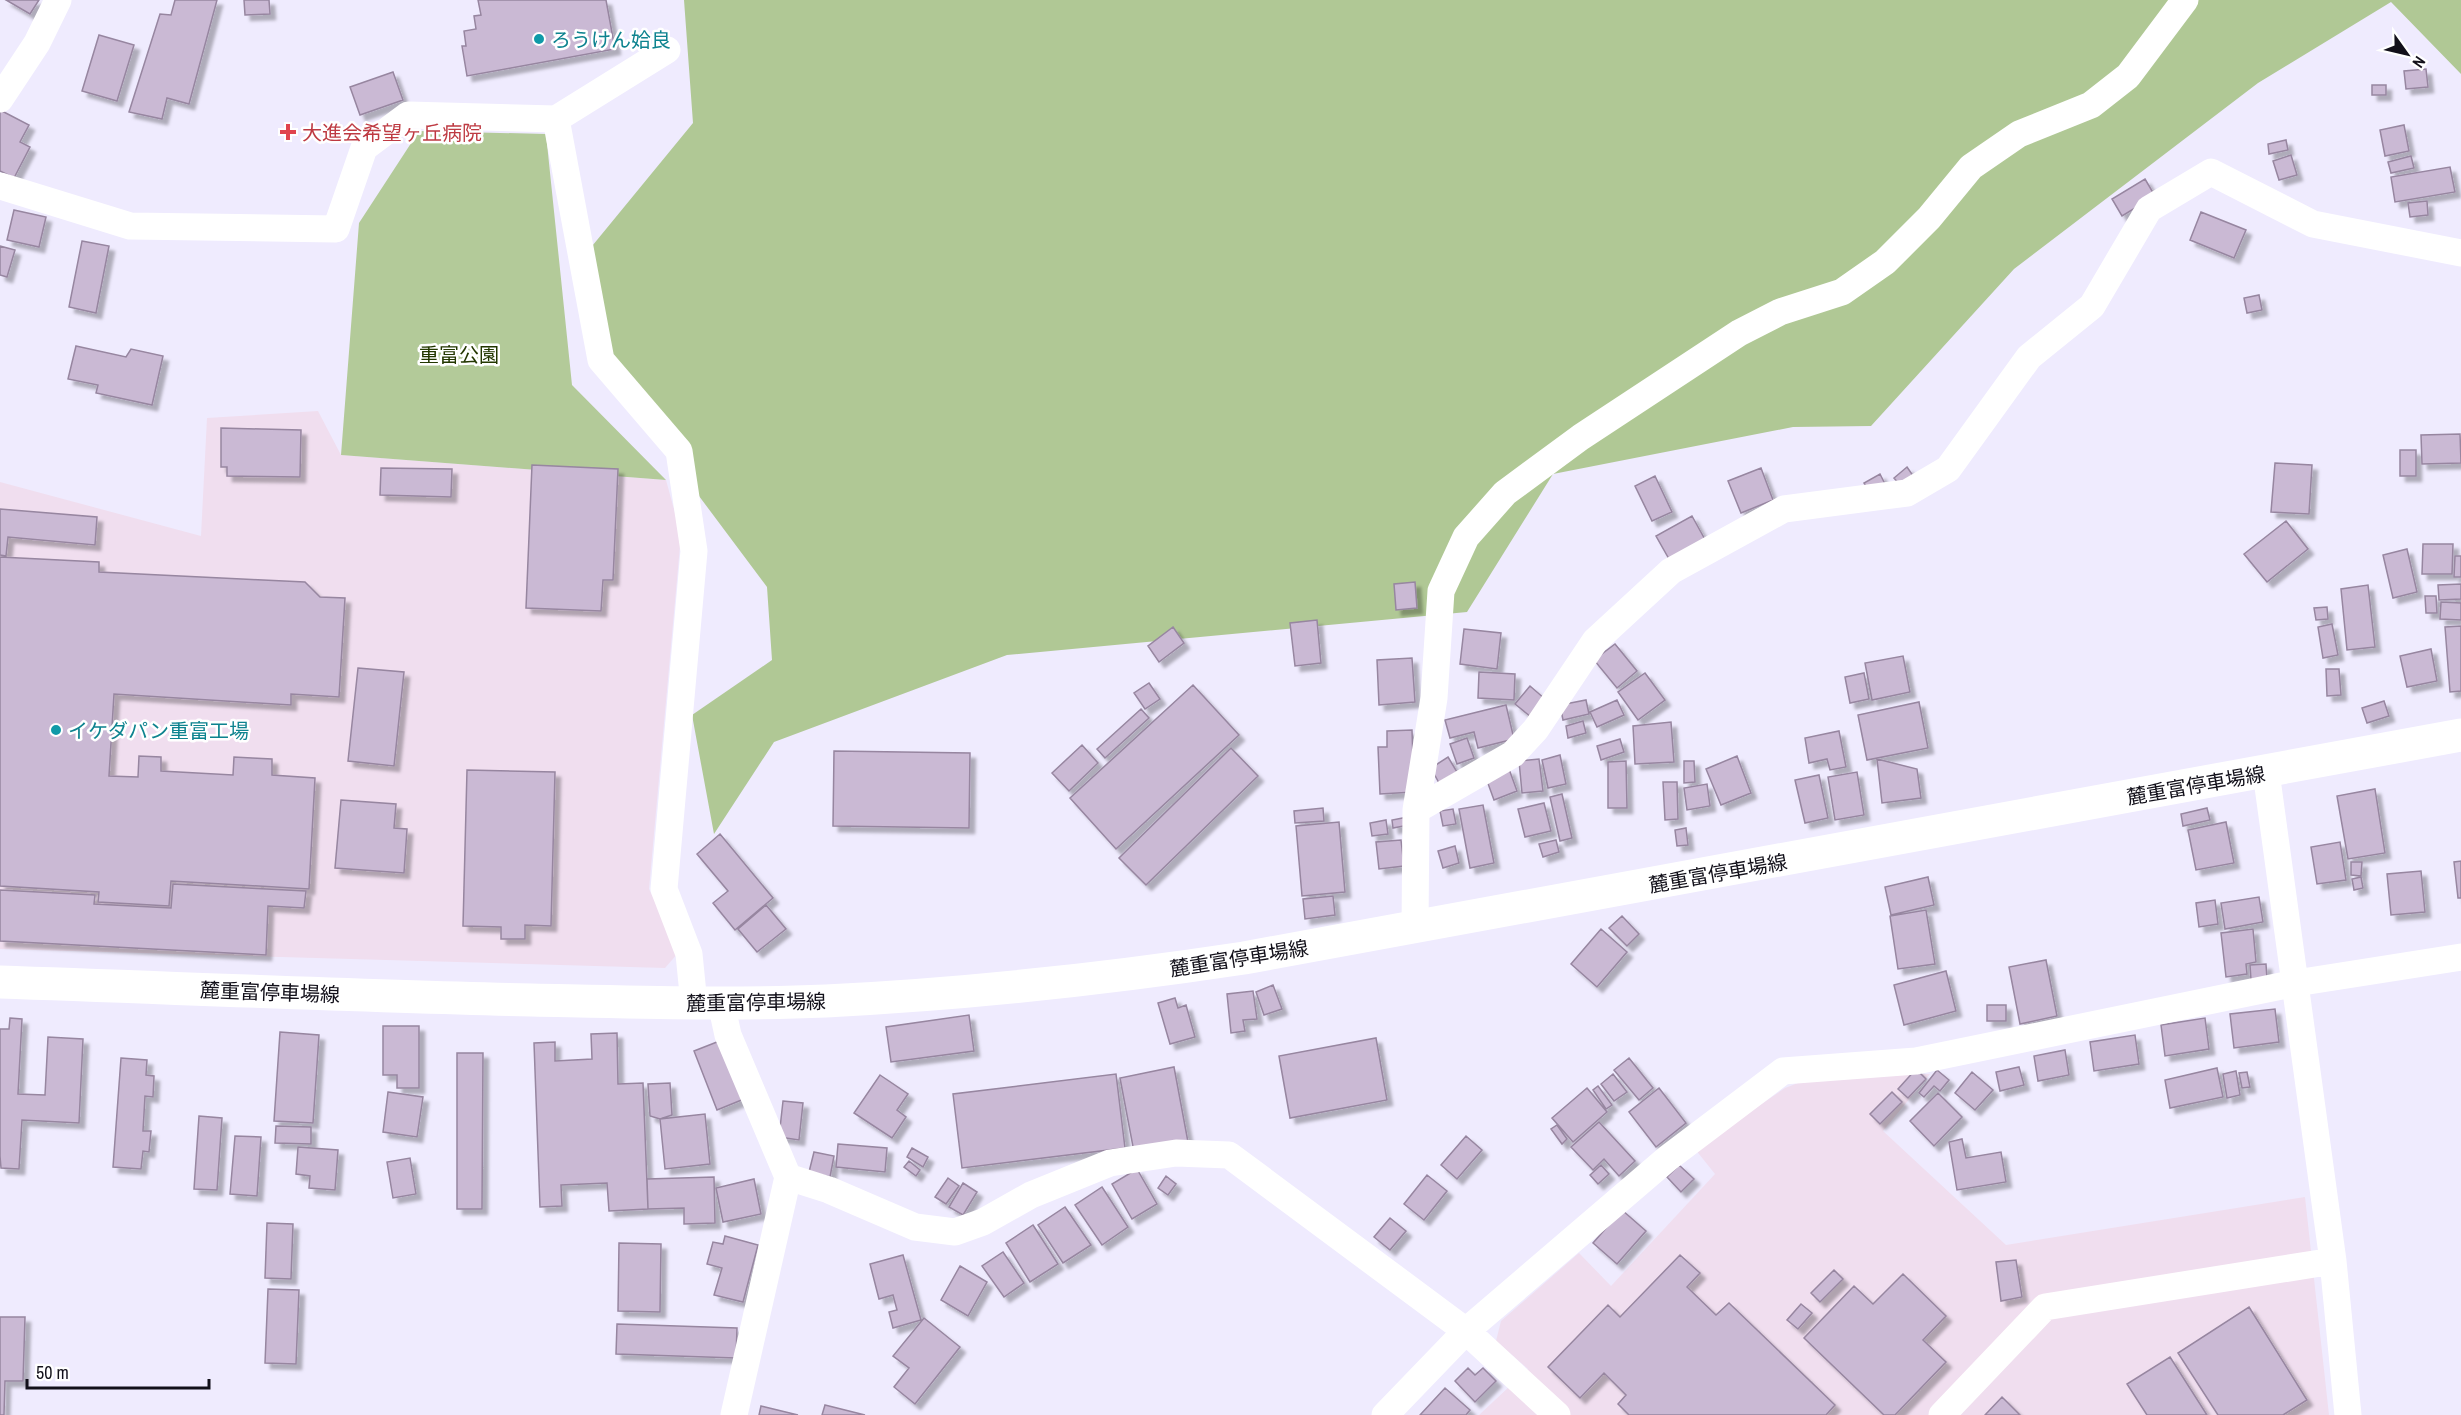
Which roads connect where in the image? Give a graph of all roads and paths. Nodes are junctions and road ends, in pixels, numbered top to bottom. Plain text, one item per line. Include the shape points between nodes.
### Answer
1 (58, 0) edge
2 (2185, 0) edge
3 (667, 50) dead end
4 (0, 99) edge
5 (556, 119) junction
6 (0, 186) edge
7 (2461, 253) edge
8 (2461, 735) edge
9 (2266, 772) junction
10 (1416, 810) junction
11 (1415, 928) junction
12 (2461, 957) edge
13 (0, 982) edge
14 (2296, 983) junction
15 (707, 1003) junction
16 (788, 1177) junction
17 (2333, 1261) junction
18 (1466, 1331) junction
19 (734, 1415) edge
20 (1385, 1415) edge
21 (1557, 1415) edge
22 (1942, 1415) edge
23 (2348, 1415) edge

1 - 4 street via 37,43
2 - 10 street via 2128,76 2091,105 2019,134 1971,167 1929,218 1885,262 1842,292 1780,312 1739,333 1581,437 1505,493 1466,537 1441,591 1434,698
3 - 5 street
5 - 6 street via 408,115 364,148 336,229 130,226
5 - 15 street via 601,360 679,451 694,551 664,889
7 - 10 street via 2313,224 2211,172 2149,209 2092,306 2029,357 1947,469 1907,493 1784,509 1671,571 1595,640 1536,729 1513,754
8 - 9 main road, 麓重富停車場線
9 - 11 main road, 麓重富停車場線
9 - 14 street
10 - 11 street
11 - 15 main road, 麓重富停車場線 via 1121,976 955,993
12 - 14 street
13 - 15 main road, 麓重富停車場線
14 - 17 street
14 - 18 street via 1916,1061 1783,1071 1668,1158
15 - 16 street via 728,1035
16 - 18 street via 915,1227 955,1232 1110,1163 1176,1153 1229,1155
16 - 19 street
17 - 22 street via 2045,1307
17 - 23 street
18 - 20 street
18 - 21 street

